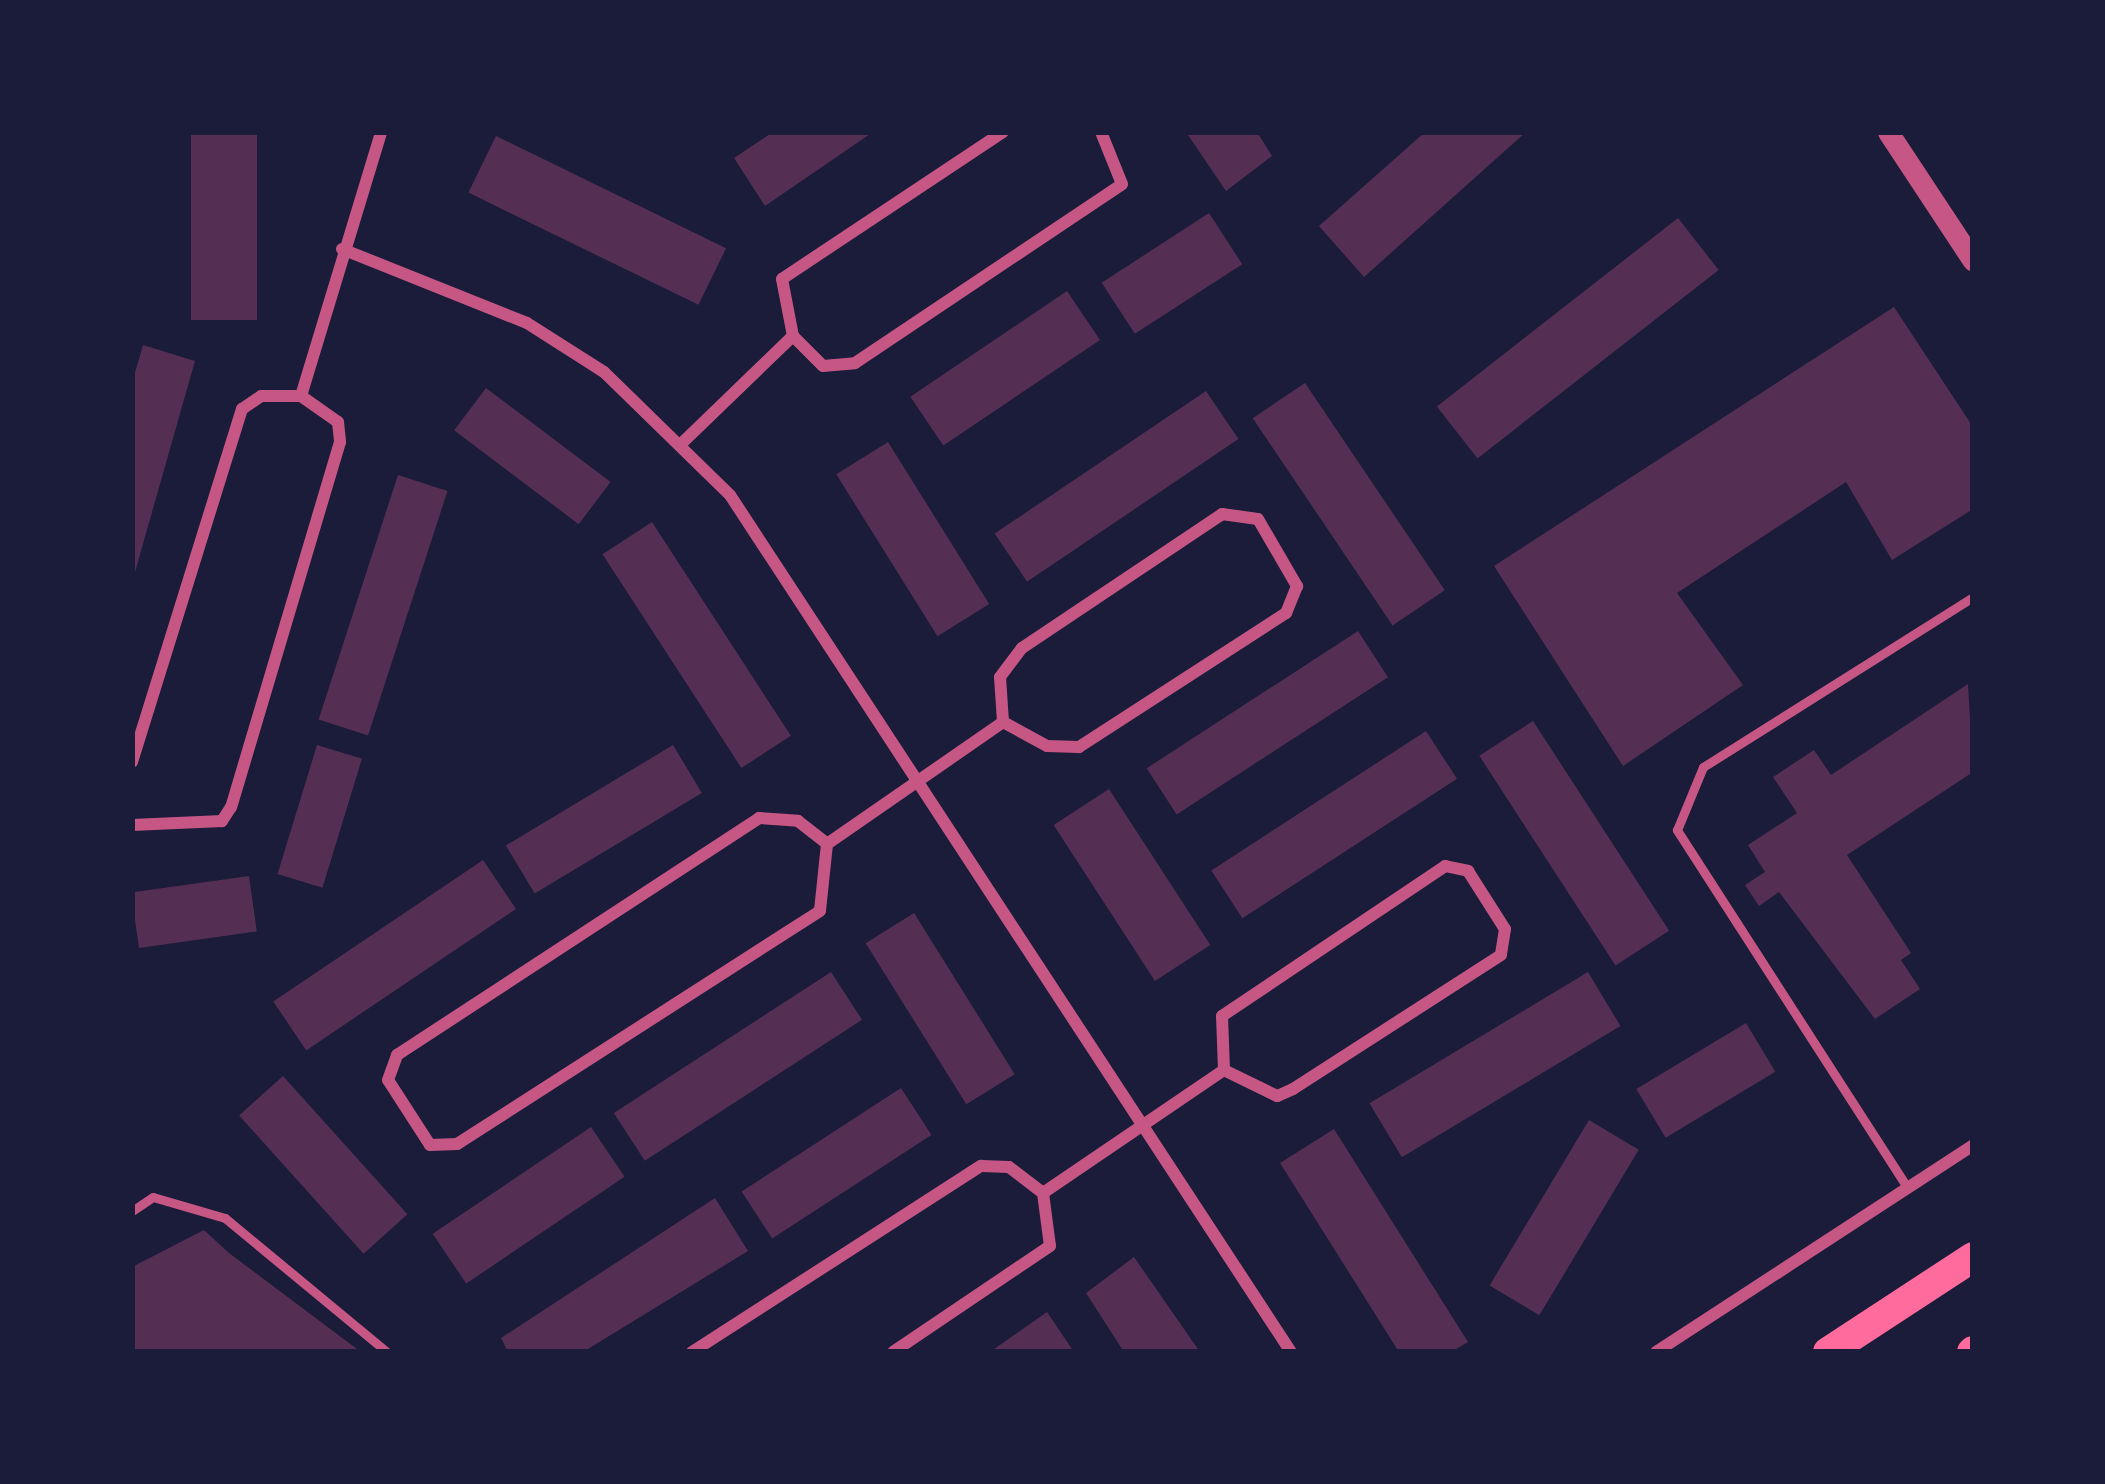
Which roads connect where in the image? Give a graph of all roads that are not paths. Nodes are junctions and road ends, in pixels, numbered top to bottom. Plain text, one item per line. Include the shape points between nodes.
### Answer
1 (381, 132) edge
2 (1004, 132) edge
3 (1101, 132) edge
4 (1888, 132) edge
5 (342, 249) junction
6 (1973, 261) edge
7 (793, 336) junction
8 (301, 395) junction
9 (681, 443) junction
10 (1973, 597) edge
11 (1003, 722) junction
12 (132, 762) edge
13 (921, 783) junction
14 (132, 825) edge
15 (827, 844) junction
16 (1224, 1070) junction
17 (1145, 1123) junction
18 (1973, 1144) edge
19 (1907, 1187) junction
20 (1043, 1192) junction
21 (132, 1211) edge
22 (1973, 1257) edge
23 (387, 1352) edge
24 (692, 1352) edge
25 (893, 1352) edge
26 (1291, 1352) edge
27 (1656, 1352) edge
28 (1828, 1352) edge

1 - 5 street
2 - 7 street via 782,279
3 - 7 street via 1122,184 1028,249 855,363 823,366
4 - 6 street
5 - 8 street
5 - 9 street via 527,323 604,372
7 - 9 street
8 - 12 street via 261,396 242,409
8 - 14 street via 338,422 340,442 231,807 222,821
9 - 13 street via 769,544
10 - 19 lane via 1703,767 1677,830
11 - 11 street via 1048,746 1079,747 1286,613 1297,586 1258,519 1222,514 1022,648 1000,677
11 - 13 street
13 - 15 street
13 - 17 street
15 - 15 street via 797,821 759,818 397,1055 396,1098 443,1152 800,928 828,889
16 - 16 street via 1277,1096 1293,1090 1501,955 1505,929 1468,871 1445,866 1222,1016
16 - 17 street
17 - 20 street
17 - 26 street
18 - 19 street
19 - 27 street
20 - 24 street via 1009,1167 981,1166
20 - 25 street via 1050,1246
21 - 23 lane via 153,1197 225,1218
22 - 28 main road

